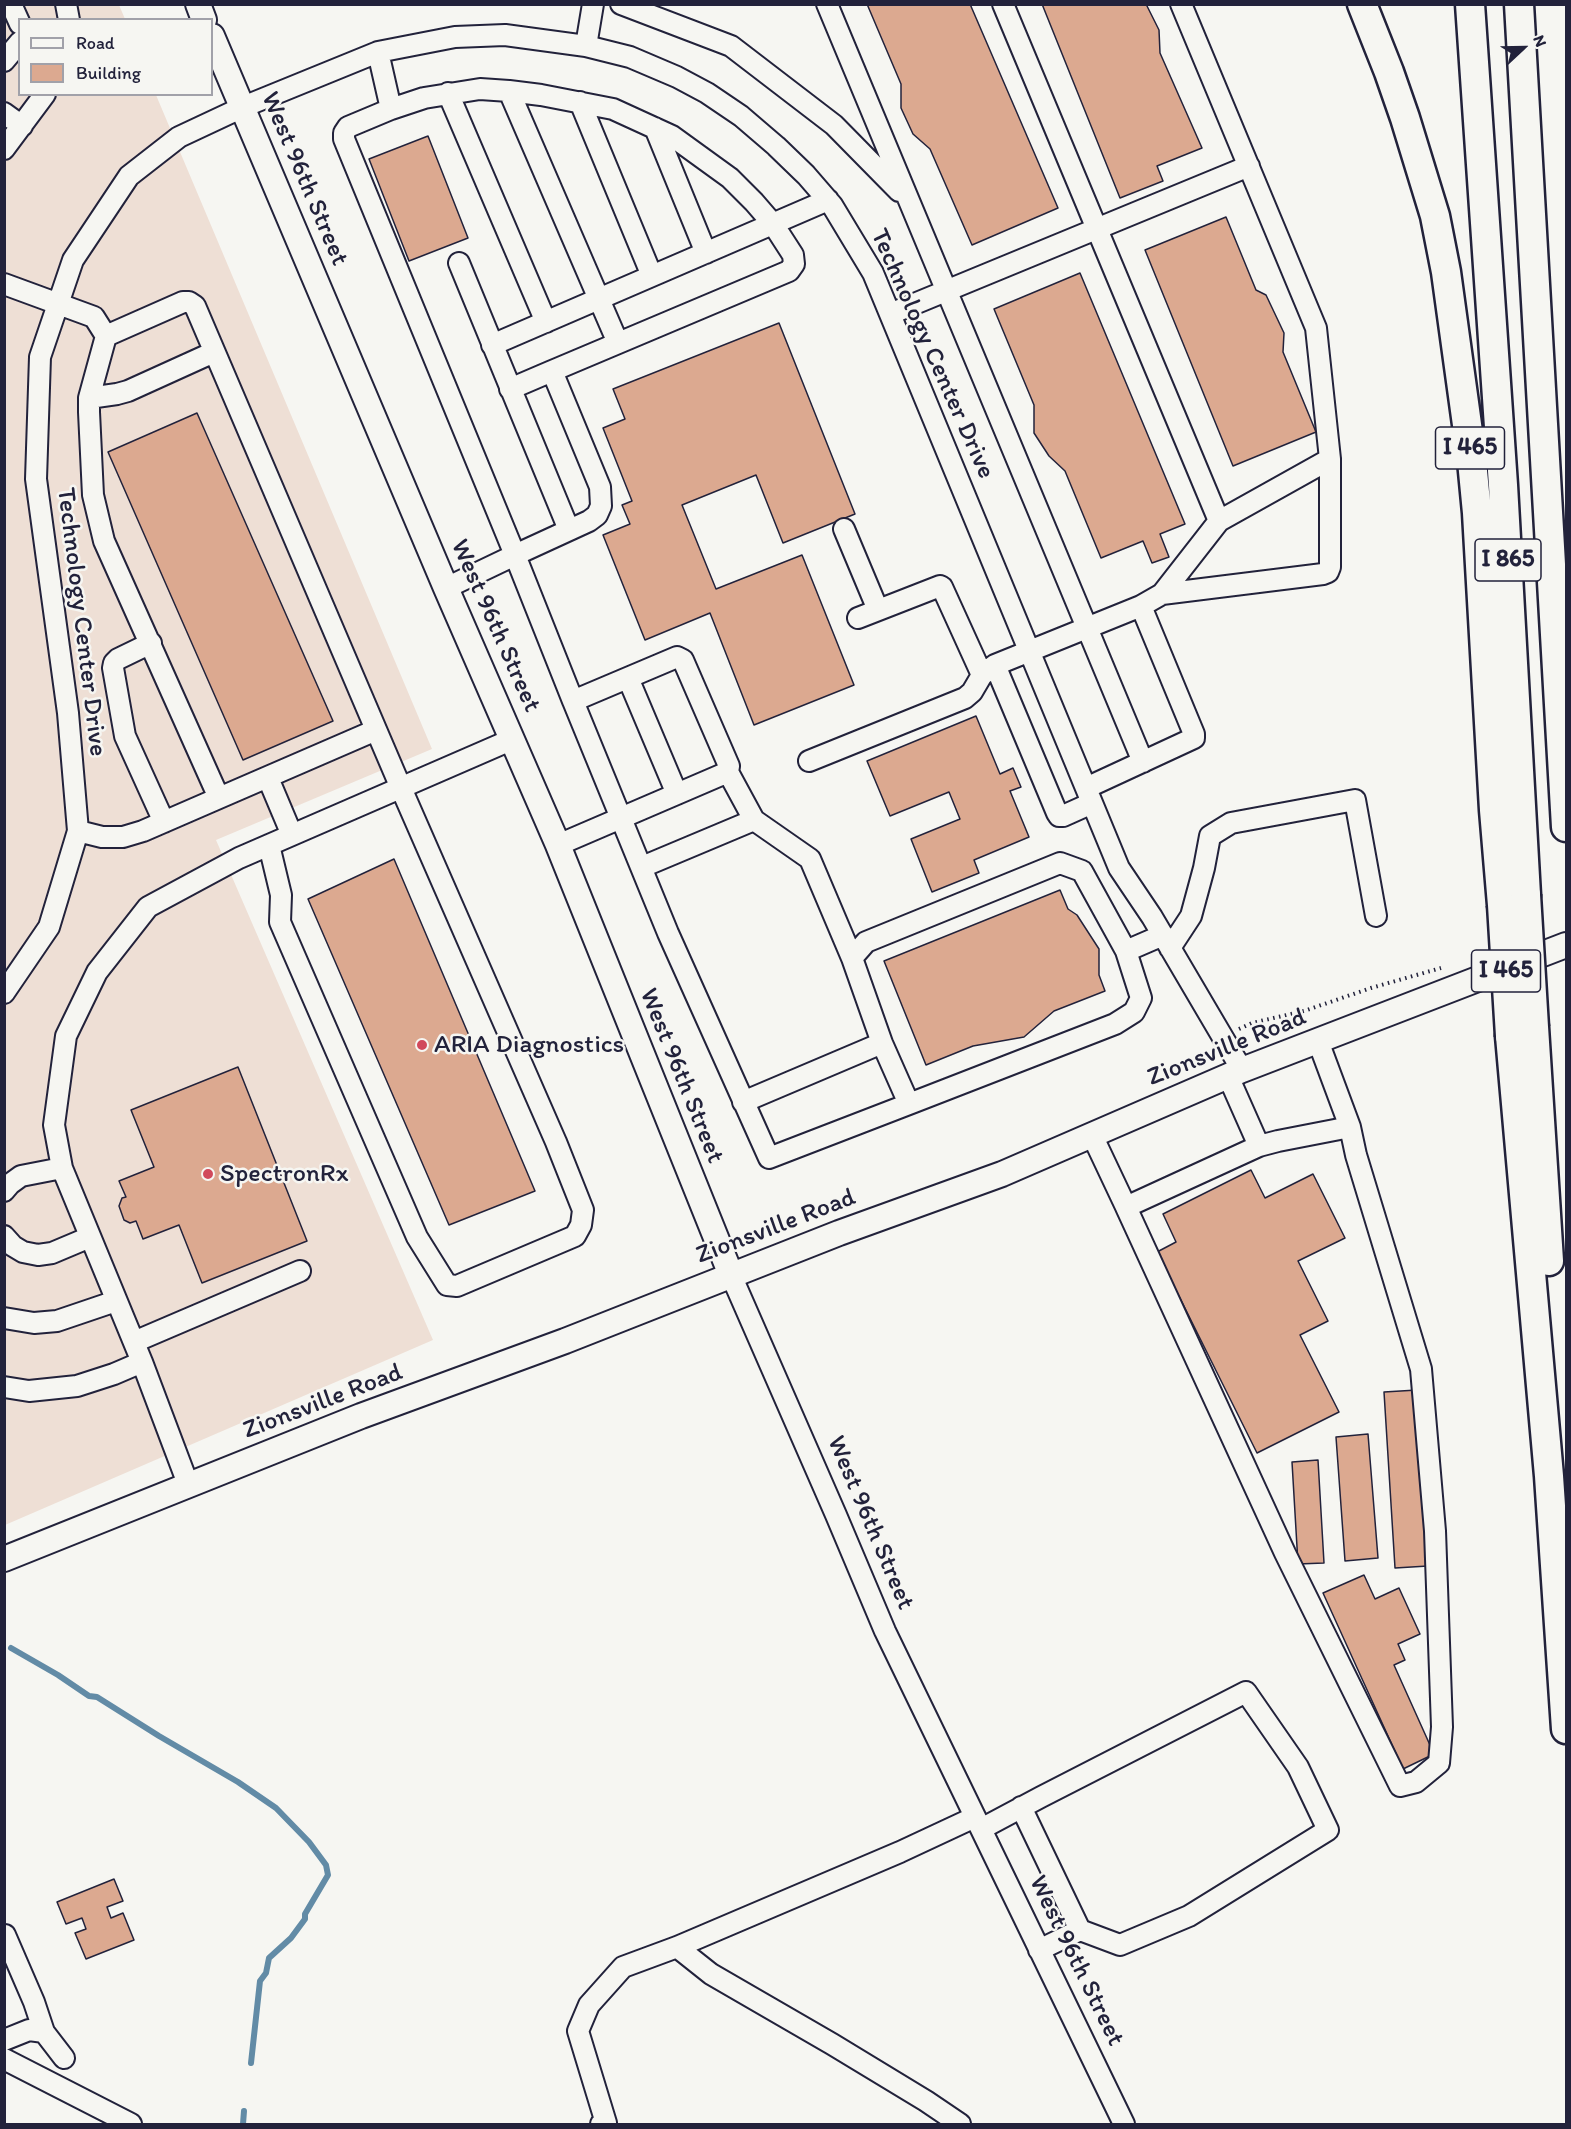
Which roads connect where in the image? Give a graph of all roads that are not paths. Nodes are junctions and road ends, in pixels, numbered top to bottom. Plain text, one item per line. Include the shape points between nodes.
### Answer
1 (11, 4) edge
2 (593, 4) edge
3 (827, 4) edge
4 (1003, 4) edge
5 (1181, 4) edge
6 (1362, 4) edge
7 (1470, 4) edge
8 (1519, 4) edge
9 (633, 6) edge
10 (18, 20) edge
11 (213, 38) edge
12 (18, 44) edge
13 (586, 46) junction
14 (378, 51) junction
15 (4, 61) edge
16 (509, 91) junction
17 (448, 93) junction
18 (44, 96) edge
19 (580, 102) junction
20 (243, 107) junction
21 (391, 109) junction
22 (4, 112) edge
23 (22, 126) junction
24 (655, 128) junction
25 (4, 149) edge
26 (1249, 166) junction
27 (907, 199) junction
28 (828, 200) junction
29 (773, 224) junction
30 (1097, 227) junction
31 (706, 253) junction
32 (459, 263) dead end
33 (652, 276) junction
34 (4, 284) edge
35 (945, 291) junction
36 (599, 299) junction
37 (58, 303) junction
38 (890, 314) junction
39 (546, 322) junction
40 (106, 336) junction
41 (618, 343) junction
42 (492, 345) junction
43 (214, 352) junction
44 (552, 371) junction
45 (510, 389) junction
46 (89, 398) junction
47 (1330, 459) junction
48 (1219, 521) junction
49 (844, 529) dead end
50 (569, 530) junction
51 (515, 555) junction
52 (446, 588) junction
53 (1162, 594) junction
54 (1141, 606) junction
55 (878, 610) junction
56 (858, 618) dead end
57 (1087, 628) junction
58 (151, 643) junction
59 (1029, 651) junction
60 (989, 670) junction
61 (628, 678) junction
62 (573, 701) junction
63 (376, 730) junction
64 (513, 739) junction
65 (809, 761) dead end
66 (1143, 762) junction
67 (728, 772) junction
68 (268, 778) junction
69 (401, 788) junction
70 (677, 794) junction
71 (1089, 795) junction
72 (219, 798) junction
73 (622, 818) junction
74 (754, 820) junction
75 (164, 822) junction
76 (1566, 827) edge
77 (78, 831) junction
78 (292, 835) junction
79 (269, 845) junction
80 (558, 845) junction
81 (642, 867) junction
82 (1514, 900) junction
83 (1376, 916) dead end
84 (1167, 941) junction
85 (1566, 945) edge
86 (1126, 951) junction
87 (852, 958) junction
88 (4, 993) edge
89 (1318, 1041) junction
90 (882, 1043) junction
91 (1235, 1073) junction
92 (743, 1101) junction
93 (909, 1104) junction
94 (1350, 1127) junction
95 (1092, 1135) junction
96 (1259, 1146) junction
97 (62, 1168) junction
98 (4, 1191) edge
99 (1125, 1207) junction
100 (4, 1236) edge
101 (90, 1237) junction
102 (300, 1271) dead end
103 (731, 1275) junction
104 (116, 1300) junction
105 (4, 1318) edge
106 (134, 1342) junction
107 (142, 1362) junction
108 (4, 1387) edge
109 (188, 1484) junction
110 (4, 1559) edge
111 (1566, 1729) edge
112 (1021, 1808) junction
113 (978, 1823) junction
114 (1080, 1930) junction
115 (5, 1935) edge
116 (677, 1947) junction
117 (1039, 1950) junction
118 (44, 2032) junction
119 (4, 2040) edge
120 (63, 2058) dead end
121 (4, 2059) edge
122 (131, 2124) edge
123 (601, 2124) edge
124 (960, 2124) edge
125 (1124, 2124) edge

1 - 10 street
2 - 13 street
3 - 27 street
4 - 30 street
5 - 26 street
6 - 82 highway, I 465 via 1405,118 1435,216 1446,272 1476,502 1494,810
7 - 82 highway, I 865 via 1505,520
8 - 76 highway, I 865
9 - 27 street via 731,46 834,125
11 - 20 main road, West 96th Street
12 - 15 street
13 - 14 street, Technology Center Drive via 505,35 455,37
13 - 28 street, Technology Center Drive via 630,57 708,93 776,146
14 - 20 street, Technology Center Drive
14 - 21 street
16 - 17 street
16 - 19 street
16 - 36 street
17 - 21 street
17 - 39 street
18 - 23 street
19 - 24 street via 613,109
19 - 33 street
20 - 37 street, Technology Center Drive via 178,137 129,176 73,260
20 - 52 main road, West 96th Street
21 - 51 street via 348,127 344,139
22 - 23 street
23 - 25 street
24 - 29 street via 730,178
24 - 31 street
26 - 30 street
26 - 47 street via 1316,328
27 - 35 street
28 - 29 street
28 - 38 street, Technology Center Drive via 873,273
29 - 31 street
29 - 41 street via 793,255 794,264 789,271
30 - 35 street
30 - 48 street
31 - 33 street
32 - 42 street
33 - 36 street
34 - 37 street
35 - 38 street
35 - 57 street
36 - 39 street
36 - 41 street
37 - 40 street via 94,317
37 - 77 street, Technology Center Drive via 40,357 36,479 68,713
38 - 59 street, Technology Center Drive
39 - 42 street
40 - 43 street via 183,302 195,306
40 - 46 street
41 - 44 street
42 - 45 street
43 - 46 street via 128,391
43 - 63 street
44 - 45 street
44 - 50 street via 602,496 597,515
45 - 50 street
46 - 58 street via 93,495 104,541
47 - 48 street
47 - 53 street via 1328,572
48 - 53 street
49 - 55 street
50 - 51 street
51 - 52 street
51 - 62 street
52 - 64 main road, West 96th Street
53 - 54 street
54 - 57 street
54 - 66 street via 1194,734 1190,741
55 - 56 street
55 - 60 street via 942,587
57 - 59 street
57 - 66 street
58 - 72 street
58 - 75 street via 118,659 113,668 126,736
59 - 60 street
59 - 71 street, Technology Center Drive
60 - 65 street via 965,698
60 - 71 street via 1059,816
61 - 62 street
61 - 67 street via 677,657 683,660 729,766
61 - 70 street
62 - 73 street
63 - 68 street
63 - 69 street
64 - 69 street
64 - 80 main road, West 96th Street
66 - 71 street
67 - 70 street
67 - 74 street
68 - 72 street
68 - 78 street
69 - 78 street
69 - 79 street via 583,1210 575,1236 457,1286 447,1285 417,1237 280,922 281,895
70 - 73 street
71 - 84 street, Technology Center Drive via 1119,868
72 - 75 street
73 - 80 street
73 - 81 street
74 - 81 street
74 - 87 street via 810,859
75 - 77 street via 123,837
77 - 88 street, Technology Center Drive via 48,927
78 - 79 street
79 - 97 street via 148,907 97,972 66,1036 54,1125
80 - 103 main road, West 96th Street
81 - 92 street
82 - 111 highway, I 465, bridge
83 - 84 street via 1355,800 1231,823 1210,836 1191,916
84 - 86 street
84 - 91 street, Technology Center Drive via 1222,1036
85 - 89 main road, Zionsville Road
86 - 87 street via 1082,872 1060,863 866,942
86 - 93 street via 1141,998 1134,1012 1116,1024
87 - 90 street
89 - 91 main road, Zionsville Road
89 - 94 street
90 - 92 street
90 - 93 street
91 - 95 main road, Zionsville Road
91 - 96 street, Technology Center Drive
92 - 93 street via 769,1158
94 - 96 street
94 - 99 street via 1421,1369 1435,1531 1442,1727 1439,1762 1416,1782 1400,1786 1285,1553
95 - 99 street
95 - 103 main road, Zionsville Road via 1002,1174
96 - 99 street
97 - 98 street via 21,1176
97 - 101 street
100 - 101 street via 18,1249 38,1255
101 - 104 street
102 - 106 street
103 - 109 main road, Zionsville Road
103 - 113 street, West 96th Street via 885,1631
104 - 105 street via 57,1321 34,1323
104 - 106 street
106 - 107 street
107 - 108 street via 77,1386 29,1391
107 - 109 street
109 - 110 main road, Zionsville Road
112 - 113 street
112 - 114 street
112 - 114 street via 1245,1692 1298,1767 1328,1830 1189,1916 1120,1945
113 - 116 street via 890,1856
113 - 117 street, West 96th Street
114 - 117 street
115 - 118 street
116 - 123 street via 623,1967 589,2005 578,2031 606,2123
116 - 124 street via 711,1974
117 - 125 street, West 96th Street
118 - 119 street via 29,2030
118 - 120 street
121 - 122 street

